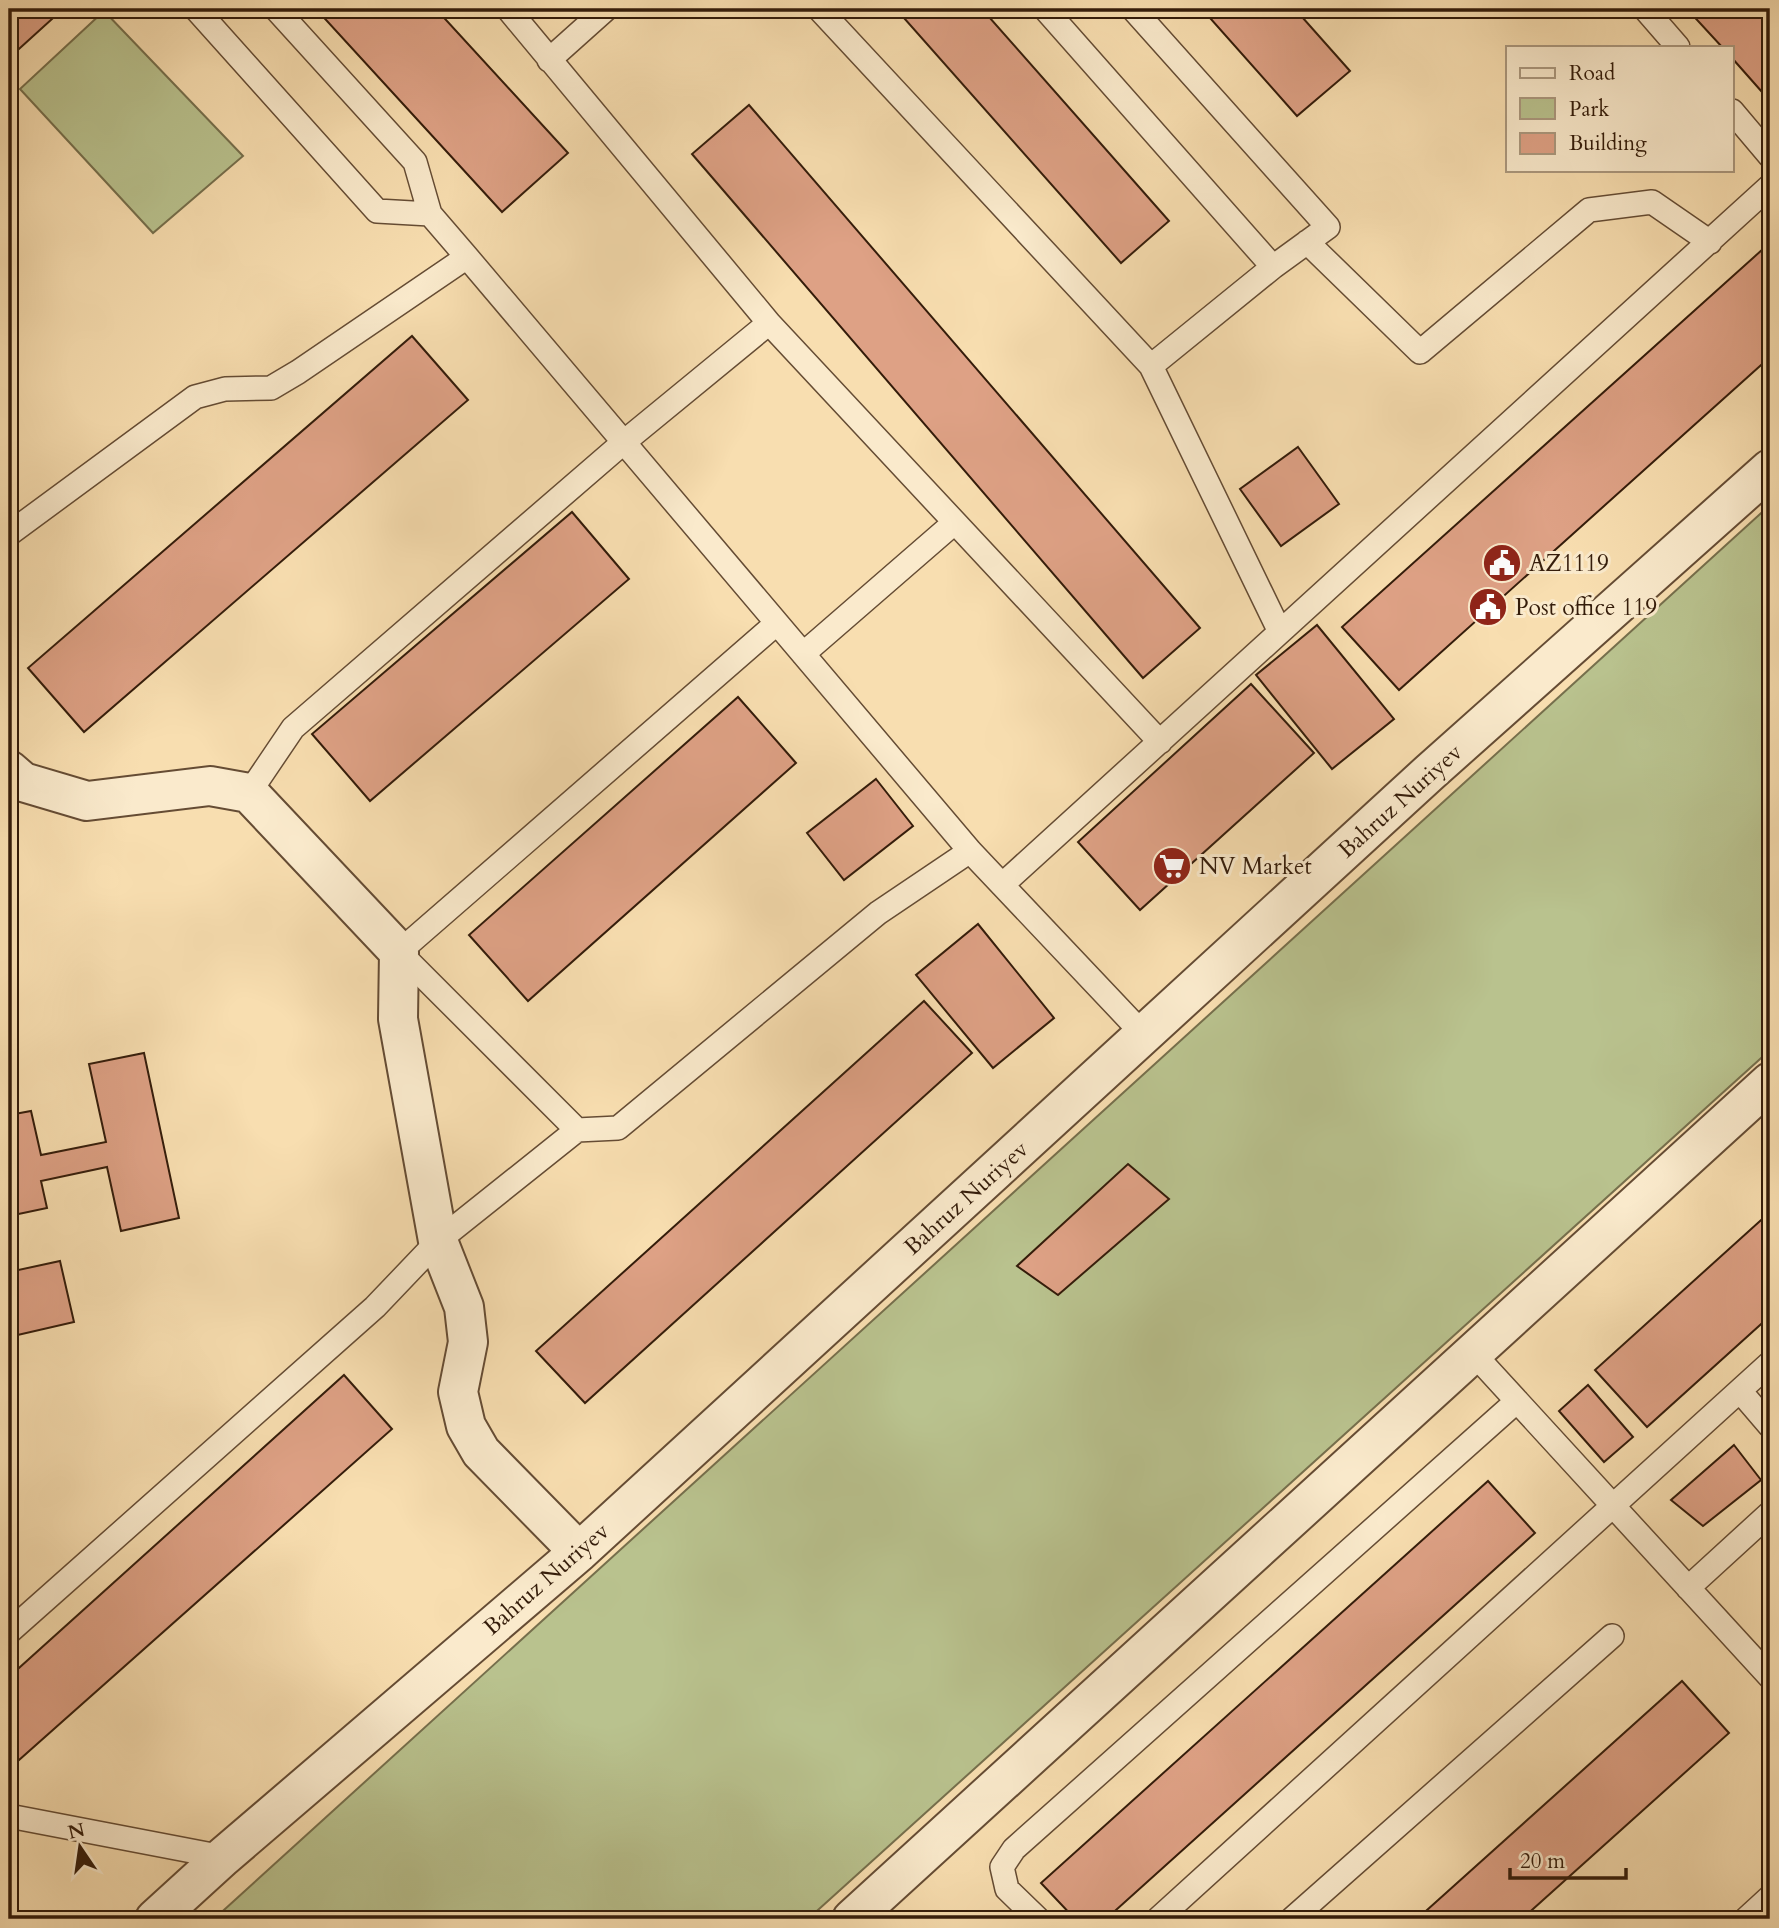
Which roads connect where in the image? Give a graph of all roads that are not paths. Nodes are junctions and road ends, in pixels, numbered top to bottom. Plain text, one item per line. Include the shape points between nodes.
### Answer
1 (196, 9) edge
2 (276, 9) edge
3 (508, 9) edge
4 (606, 9) edge
5 (819, 9) edge
6 (1045, 9) edge
7 (1133, 9) edge
8 (1645, 9) edge
9 (1677, 46) edge
10 (549, 60) junction
11 (1734, 113) edge
12 (1770, 156) edge
13 (1770, 186) edge
14 (430, 214) junction
15 (1307, 242) junction
16 (1710, 242) junction
17 (467, 257) junction
18 (1273, 267) junction
19 (769, 323) junction
20 (1152, 366) junction
21 (624, 442) junction
22 (1770, 469) edge
23 (954, 523) junction
24 (9, 534) edge
25 (777, 623) junction
26 (1280, 632) junction
27 (803, 654) junction
28 (1160, 742) junction
29 (9, 770) edge
30 (249, 793) junction
31 (970, 851) junction
32 (1002, 885) junction
33 (398, 952) junction
34 (1144, 1035) junction
35 (1770, 1082) edge
36 (577, 1130) junction
37 (438, 1241) junction
38 (1473, 1353) junction
39 (1770, 1363) edge
40 (1740, 1391) junction
41 (1517, 1401) junction
42 (1770, 1426) edge
43 (1612, 1506) junction
44 (1770, 1513) edge
45 (579, 1552) junction
46 (1688, 1588) junction
47 (9, 1632) edge
48 (1612, 1636) dead end
49 (1770, 1677) edge
50 (9, 1816) edge
51 (223, 1857) junction
52 (1770, 1897) edge
53 (155, 1919) edge
54 (852, 1919) edge
55 (1038, 1919) edge
56 (1158, 1919) edge
57 (1292, 1919) edge
58 (1746, 1919) edge

1 - 14 lane via 377,211
2 - 14 lane via 415,162
3 - 10 lane
4 - 10 lane
5 - 20 lane
6 - 18 lane
7 - 15 lane via 1328,226
8 - 9 lane
10 - 19 lane
11 - 12 lane
13 - 16 lane
14 - 17 lane
15 - 16 lane via 1420,352 1589,210 1652,202
15 - 18 lane
16 - 26 lane
17 - 21 lane
17 - 24 lane via 271,388 225,389 195,397
18 - 20 lane
19 - 21 lane
19 - 23 lane
20 - 26 lane
21 - 25 lane
21 - 30 lane via 293,728
22 - 34 street, Bahruz Nuriyev
23 - 27 lane
23 - 28 lane
25 - 27 lane
25 - 33 lane
26 - 28 lane
27 - 31 lane
28 - 32 lane
29 - 30 street via 23,782 87,801 210,786
30 - 33 street
31 - 32 lane
31 - 36 lane via 878,913 618,1128
32 - 34 lane
33 - 36 lane
33 - 37 street via 398,1019
34 - 45 street, Bahruz Nuriyev
35 - 38 street
36 - 37 lane
37 - 45 street via 464,1307 468,1342 458,1392 466,1426 481,1452
37 - 47 lane via 375,1307
38 - 41 lane
38 - 54 street
39 - 40 lane
40 - 42 lane
40 - 43 lane
41 - 43 lane
41 - 55 lane via 1014,1849 1002,1867 1007,1889
43 - 46 lane
43 - 56 lane
44 - 46 lane
45 - 51 street, Bahruz Nuriyev
46 - 49 lane
48 - 57 lane
50 - 51 lane
51 - 53 street, Bahruz Nuriyev
52 - 58 lane

